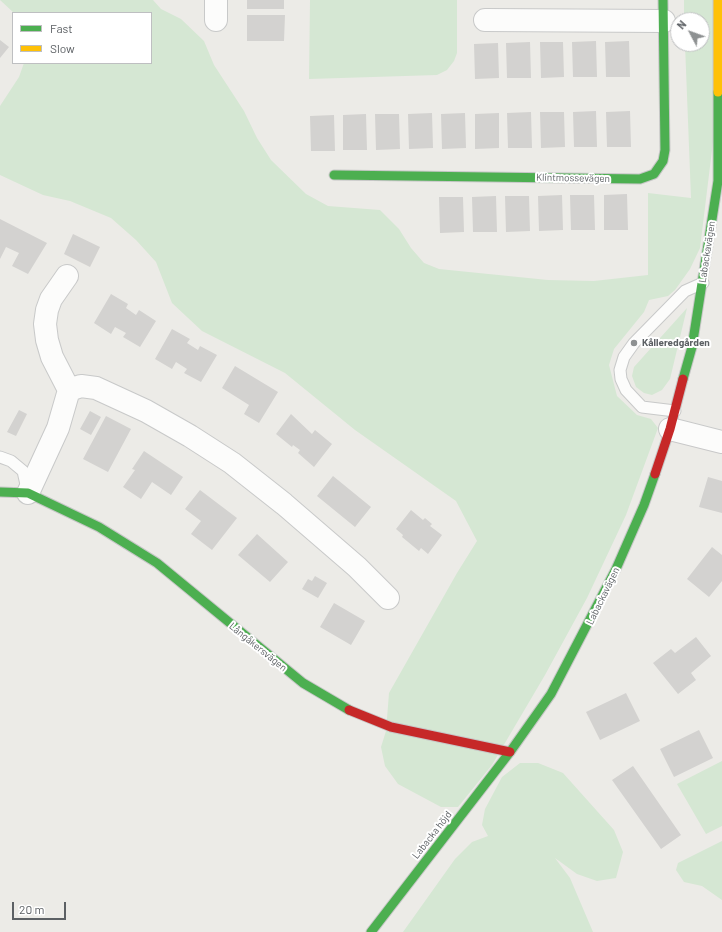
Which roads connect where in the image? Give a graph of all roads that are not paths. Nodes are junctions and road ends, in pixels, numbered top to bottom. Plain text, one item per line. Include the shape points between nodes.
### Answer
1 (718, 0) edge
2 (664, 11) edge
3 (485, 20) dead end
4 (720, 160) edge
5 (334, 175) dead end
6 (67, 276) dead end
7 (703, 283) junction
8 (69, 390) junction
9 (673, 420) junction
10 (722, 442) edge
11 (0, 457) edge
12 (0, 492) edge
13 (28, 493) junction
14 (388, 598) dead end
15 (510, 752) junction
16 (371, 932) edge

1 - 4 street, Labackavägen
2 - 3 street, Klintmossevägen
2 - 5 street, Klintmossevägen via 665,150 663,161 654,174 640,179
4 - 7 street, Labackavägen
6 - 8 street via 51,299 45,324 52,357
7 - 9 street, Labackavägen via 692,347
7 - 9 lane via 685,291 634,343 624,357 620,370 626,390 642,407
8 - 13 street via 58,428
8 - 14 street via 81,386 96,388 146,411 232,462 284,504
9 - 10 street
9 - 15 street, Labackavägen via 644,505 616,569 551,694
11 - 13 lane via 11,461 23,471
12 - 13 street, Långåkersvägen
13 - 15 street, Långåkersvägen via 99,527 157,563 266,654 328,699 358,715 391,727
15 - 16 street, Labacka höjd

